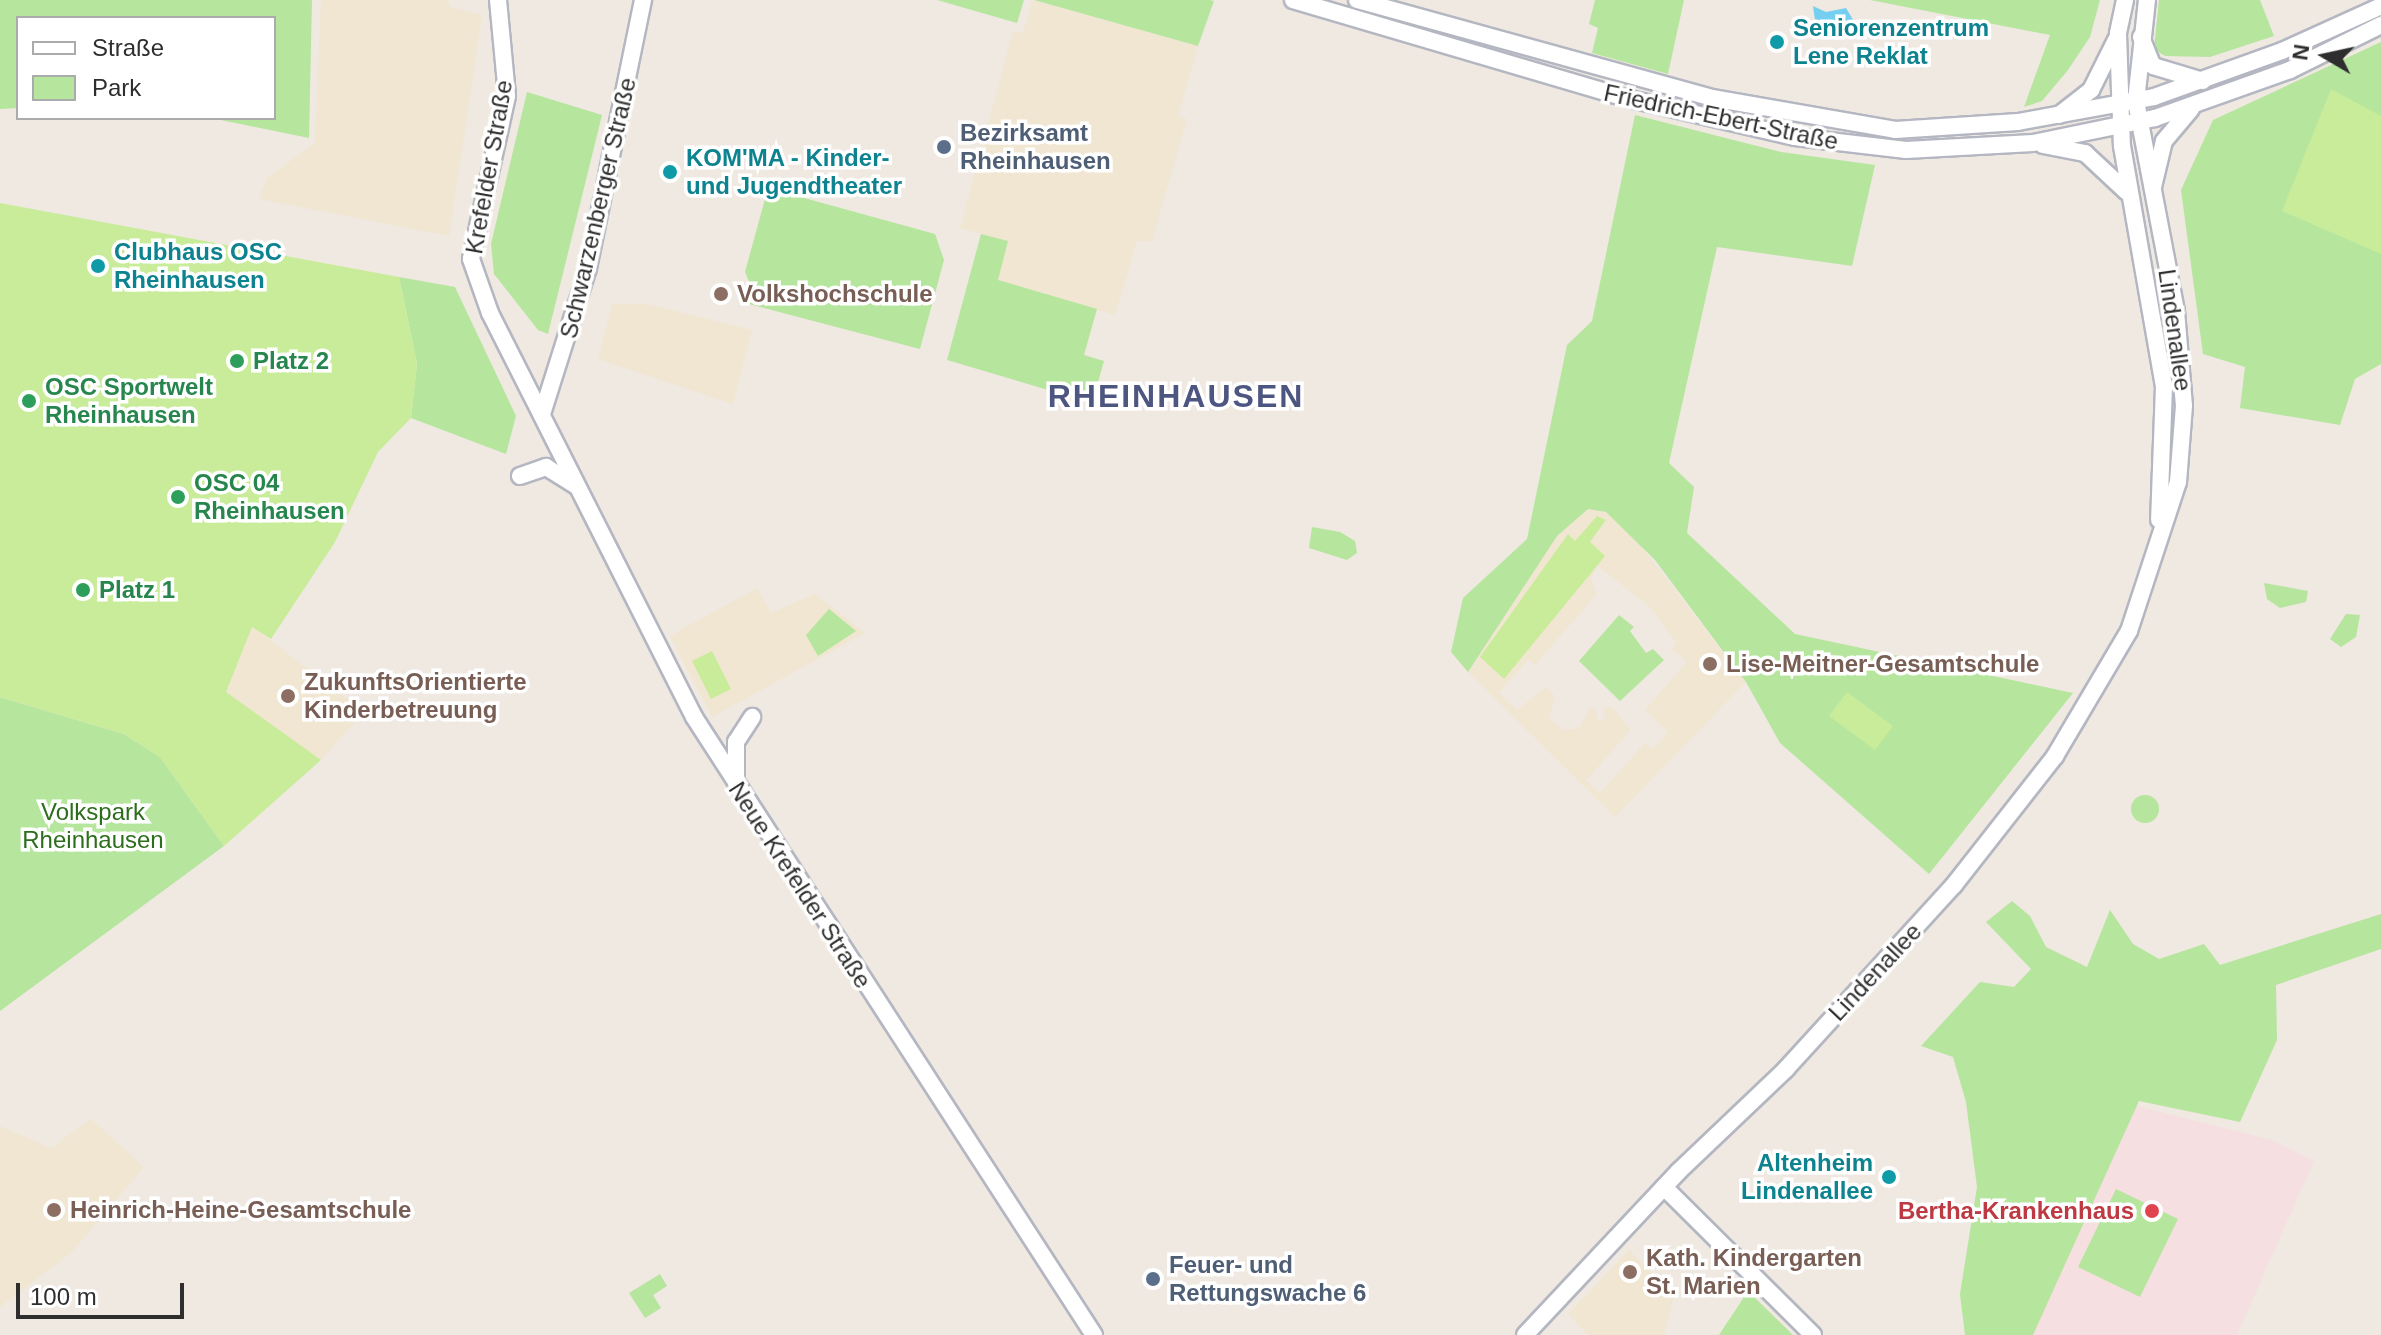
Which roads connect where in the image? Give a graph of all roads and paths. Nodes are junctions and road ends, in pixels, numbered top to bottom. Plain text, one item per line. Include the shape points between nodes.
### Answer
1 (498, 0) edge
2 (643, 0) edge
3 (1293, 0) edge
4 (1357, 0) edge
5 (2125, 0) edge
6 (2147, 0) edge
7 (2381, 6) edge
8 (2381, 25) edge
9 (2139, 33) junction
10 (2118, 34) junction
11 (2205, 81) junction
12 (2136, 101) junction
13 (2118, 105) junction
14 (2194, 107) junction
15 (2057, 116) junction
16 (2139, 122) junction
17 (2120, 126) junction
18 (2033, 143) junction
19 (2129, 194) junction
20 (2152, 196) junction
21 (542, 414) junction
22 (520, 476) dead end
23 (576, 485) junction
24 (2154, 557) junction
25 (752, 717) dead end
26 (737, 789) junction
27 (1664, 1187) junction
28 (1094, 1335) edge
29 (1525, 1335) edge
30 (1813, 1335) edge

1 - 21 main road, Krefelder Straße via 507,96 471,259 490,313
2 - 21 main road, Schwarzenberger Straße via 588,268
3 - 18 main road, Friedrich-Ebert-Straße via 1571,84 1795,137 1906,150
4 - 15 main road, Friedrich-Ebert-Straße via 1567,61 1844,125 1947,129
5 - 10 main road
6 - 9 main road, Lindenallee
7 - 11 main road, Friedrich-Ebert-Straße
8 - 14 main road, Friedrich-Ebert-Straße via 2290,70
9 - 11 main road via 2153,66
9 - 12 main road, Lindenallee
10 - 13 main road, Lindenallee
10 - 15 main road via 2091,90
11 - 12 main road, Friedrich-Ebert-Straße
12 - 13 main road, Friedrich-Ebert-Straße
12 - 16 main road, Lindenallee
13 - 15 main road, Friedrich-Ebert-Straße
13 - 17 main road, Lindenallee
14 - 16 main road, Friedrich-Ebert-Straße
14 - 20 main road via 2164,141
16 - 17 main road, Friedrich-Ebert-Straße
16 - 20 main road, Lindenallee
17 - 18 main road, Friedrich-Ebert-Straße
17 - 19 main road, Lindenallee
18 - 19 main road via 2085,153
19 - 24 main road, Lindenallee via 2164,386 2163,480
20 - 24 main road, Lindenallee via 2176,311 2184,406 2178,482
21 - 23 main road, Neue Krefelder Straße
22 - 23 main road via 546,467
23 - 26 main road, Neue Krefelder Straße via 647,632
24 - 27 main road, Lindenallee via 2114,660 2033,786 1883,965
25 - 26 main road via 736,742
26 - 28 main road, Neue Krefelder Straße
27 - 29 main road, Lindenallee
27 - 30 main road

